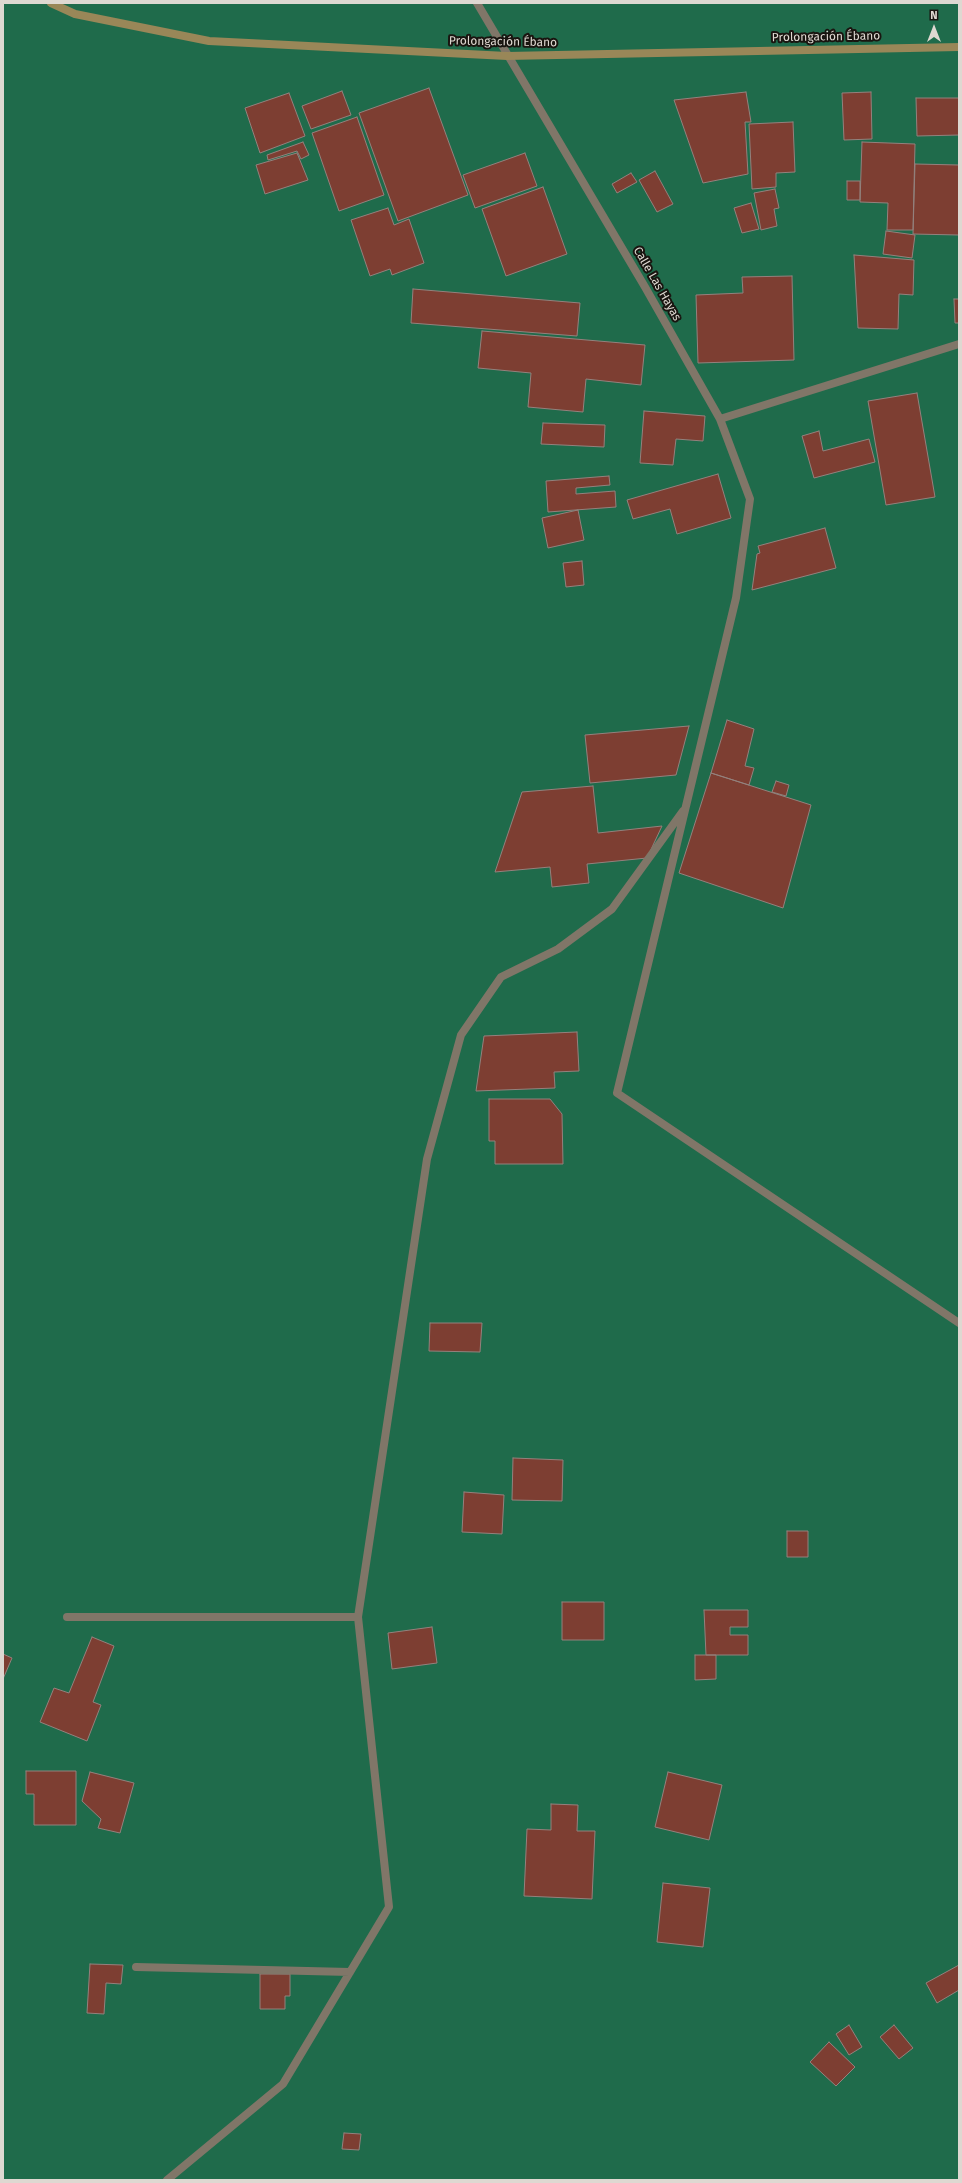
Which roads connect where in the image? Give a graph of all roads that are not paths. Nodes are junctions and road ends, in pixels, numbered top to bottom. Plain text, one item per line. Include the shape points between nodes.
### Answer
1 (51, 3) edge
2 (477, 3) edge
3 (959, 47) edge
4 (507, 56) junction
5 (959, 344) edge
6 (720, 419) junction
7 (686, 807) junction
8 (959, 1323) edge
9 (358, 1617) junction
10 (67, 1618) dead end
11 (136, 1967) dead end
12 (350, 1972) junction
13 (167, 2180) edge

1 - 4 street, Prolongación Ébano via 75,14 209,41
2 - 4 street, Calle Las Hayas
3 - 4 street, Prolongación Ébano
4 - 6 street, Calle Las Hayas via 645,286
5 - 6 street
6 - 7 street, Calle Las Hayas via 750,499 736,598
7 - 8 street, Calle Las Hayas via 617,1093
7 - 9 street via 612,909 558,949 501,977 461,1035 427,1159
9 - 10 street
9 - 12 street via 389,1907
11 - 12 street
12 - 13 street via 282,2084

